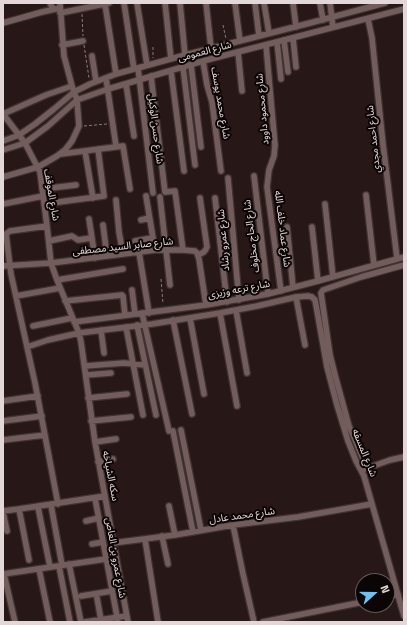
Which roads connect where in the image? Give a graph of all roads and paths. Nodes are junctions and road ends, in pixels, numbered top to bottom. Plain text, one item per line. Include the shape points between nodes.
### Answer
1 (50, 3) edge
2 (107, 3) edge
3 (124, 3) edge
4 (137, 3) edge
5 (165, 3) edge
6 (180, 3) edge
7 (206, 3) edge
8 (235, 3) edge
9 (255, 3) edge
10 (264, 3) edge
11 (293, 3) edge
12 (320, 3) edge
13 (330, 3) edge
14 (385, 3) edge
15 (60, 8) edge
16 (53, 9) junction
17 (81, 9) junction
18 (404, 9) edge
19 (332, 17) junction
20 (368, 19) junction
21 (323, 20) junction
22 (3, 23) edge
23 (223, 25) dead end
24 (304, 25) junction
25 (296, 27) junction
26 (333, 27) junction
27 (269, 33) junction
28 (305, 35) junction
29 (259, 36) junction
30 (293, 38) junction
31 (284, 40) junction
32 (83, 41) junction
33 (240, 41) junction
34 (277, 42) junction
35 (227, 44) junction
36 (62, 45) junction
37 (266, 45) junction
38 (153, 47) dead end
39 (211, 48) junction
40 (194, 52) junction
41 (238, 52) junction
42 (185, 55) junction
43 (92, 56) dead end
44 (170, 59) junction
45 (203, 61) junction
46 (154, 63) junction
47 (193, 64) junction
48 (147, 65) junction
49 (183, 67) junction
50 (296, 67) dead end
51 (136, 68) junction
52 (171, 71) junction
53 (288, 72) dead end
54 (116, 74) junction
55 (151, 76) junction
56 (106, 78) junction
57 (281, 79) dead end
58 (139, 80) junction
59 (93, 83) junction
60 (126, 84) junction
61 (73, 89) junction
62 (108, 89) junction
63 (242, 91) dead end
64 (77, 100) junction
65 (54, 109) junction
66 (3, 114) edge
67 (60, 115) junction
68 (113, 122) junction
69 (79, 126) junction
70 (19, 135) junction
71 (134, 136) dead end
72 (3, 140) edge
73 (25, 143) junction
74 (116, 146) junction
75 (201, 147) dead end
76 (98, 149) junction
77 (3, 150) edge
78 (86, 151) junction
79 (60, 154) junction
80 (195, 165) dead end
81 (38, 168) junction
82 (269, 170) joint
83 (184, 171) dead end
84 (221, 171) dead end
85 (3, 176) edge
86 (254, 176) dead end
87 (228, 178) dead end
88 (76, 184) dead end
89 (42, 189) junction
90 (130, 189) dead end
91 (154, 193) dead end
92 (366, 195) dead end
93 (43, 196) junction
94 (146, 196) dead end
95 (160, 197) dead end
96 (93, 198) junction
97 (200, 198) dead end
98 (215, 198) dead end
99 (116, 200) dead end
100 (3, 204) edge
101 (44, 204) junction
102 (325, 204) dead end
103 (149, 218) junction
104 (89, 219) dead end
105 (141, 220) dead end
106 (103, 225) dead end
107 (47, 226) junction
108 (287, 227) dead end
109 (312, 227) dead end
110 (5, 235) edge
111 (91, 238) junction
112 (152, 238) junction
113 (49, 241) junction
114 (135, 241) dead end
115 (154, 250) junction
116 (166, 250) junction
117 (183, 250) junction
118 (139, 252) junction
119 (123, 254) junction
120 (198, 254) junction
121 (107, 256) junction
122 (404, 257) edge
123 (95, 258) junction
124 (397, 258) junction
125 (51, 263) junction
126 (10, 265) junction
127 (374, 265) junction
128 (404, 265) edge
129 (3, 266) edge
130 (123, 269) dead end
131 (3, 274) edge
132 (11, 274) junction
133 (333, 276) junction
134 (161, 279) dead end
135 (57, 280) junction
136 (318, 281) junction
137 (170, 285) dead end
138 (293, 287) junction
139 (60, 288) junction
140 (132, 290) dead end
141 (281, 291) junction
142 (268, 294) junction
143 (16, 296) junction
144 (296, 297) junction
145 (312, 297) joint
146 (239, 300) junction
147 (65, 301) junction
148 (227, 302) junction
149 (206, 305) junction
150 (236, 310) junction
151 (164, 311) junction
152 (149, 312) junction
153 (142, 313) junction
154 (220, 313) junction
155 (135, 314) junction
156 (125, 315) junction
157 (190, 318) junction
158 (73, 320) junction
159 (173, 320) junction
160 (144, 324) junction
161 (137, 325) junction
162 (33, 326) dead end
163 (126, 327) junction
164 (101, 330) junction
165 (79, 333) junction
166 (305, 345) dead end
167 (27, 346) junction
168 (104, 353) dead end
169 (133, 364) junction
170 (145, 365) junction
171 (85, 366) junction
172 (111, 373) dead end
173 (247, 373) dead end
174 (86, 375) junction
175 (127, 394) dead end
176 (204, 394) dead end
177 (38, 396) junction
178 (88, 398) junction
179 (3, 401) edge
180 (237, 406) dead end
181 (156, 414) dead end
182 (192, 414) dead end
183 (42, 416) junction
184 (143, 416) dead end
185 (131, 417) dead end
186 (91, 421) junction
187 (3, 422) edge
188 (181, 430) dead end
189 (45, 435) junction
190 (116, 439) dead end
191 (3, 440) edge
192 (94, 442) junction
193 (404, 457) edge
194 (113, 459) dead end
195 (98, 462) junction
196 (364, 469) junction
197 (105, 496) junction
198 (95, 498) junction
199 (58, 504) junction
200 (372, 504) junction
201 (51, 505) junction
202 (169, 506) dead end
203 (38, 507) junction
204 (19, 510) junction
205 (3, 511) edge
206 (99, 518) junction
207 (86, 521) dead end
208 (233, 525) junction
209 (201, 530) junction
210 (7, 531) dead end
211 (193, 532) junction
212 (175, 535) junction
213 (162, 536) junction
214 (145, 539) junction
215 (103, 542) junction
216 (113, 542) junction
217 (92, 544) dead end
218 (106, 558) junction
219 (29, 560) dead end
220 (69, 564) junction
221 (168, 564) dead end
222 (60, 566) junction
223 (50, 567) junction
224 (39, 569) junction
225 (118, 569) junction
226 (108, 570) junction
227 (4, 574) edge
228 (121, 589) junction
229 (112, 591) junction
230 (398, 594) junction
231 (395, 595) edge
232 (81, 596) dead end
233 (97, 598) dead end
234 (355, 604) edge
235 (404, 616) edge
236 (127, 619) edge
237 (101, 620) junction
238 (117, 620) edge
239 (15, 622) edge
240 (50, 622) edge
241 (70, 622) edge
242 (80, 622) edge
243 (85, 622) edge
244 (158, 622) edge
245 (254, 622) edge
246 (263, 622) edge

1 - 16 street
2 - 17 street
2 - 54 street
3 - 51 street, شارع حسن الوكيل
4 - 48 street
5 - 44 street
6 - 42 street
7 - 39 street
8 - 33 street
9 - 29 street
10 - 27 street
11 - 25 street
12 - 21 street
13 - 19 street
14 - 19 street, شارع العمومى
15 - 16 street
15 - 17 street
15 - 36 street
16 - 22 street
17 - 32 path
18 - 20 street, شارع العمومى
19 - 21 street, شارع العمومى
19 - 26 street
20 - 26 street, شارع العمومى
20 - 124 street, شارع احمد مجدي
21 - 24 street, شارع العمومى
23 - 35 path
24 - 25 street, شارع العمومى
24 - 28 street
25 - 27 street, شارع العمومى
26 - 28 street, شارع العمومى
27 - 29 street, شارع العمومى
28 - 30 street, شارع العمومى
29 - 33 street, شارع العمومى
30 - 31 street, شارع العمومى
30 - 50 street
31 - 34 street, شارع العمومى
31 - 53 street
32 - 36 street
32 - 59 path
33 - 35 street, شارع العمومى
34 - 37 street, شارع العمومى
34 - 57 street
35 - 39 street, شارع العمومى
36 - 61 street
37 - 41 street, شارع العمومى
37 - 82 street, شارع محمود داوود via 275,145
38 - 46 path
39 - 40 street, شارع العمومى
40 - 42 street, شارع العمومى
40 - 47 street
41 - 45 street, شارع العمومى
41 - 63 street
42 - 44 street, شارع العمومى
43 - 59 street
44 - 46 street, شارع العمومى
45 - 47 street, شارع العمومى
45 - 84 street, شارع محمد يوسف via 206,85 212,102
46 - 48 street, شارع العمومى
47 - 49 street, شارع العمومى
47 - 75 street
48 - 51 street, شارع العمومى
49 - 52 street, شارع العمومى
49 - 80 street
51 - 54 street, شارع العمومى
51 - 58 street, شارع حسن الوكيل
52 - 55 street, شارع العمومى
52 - 83 street
54 - 56 street, شارع العمومى
55 - 58 street, شارع العمومى
55 - 117 street via 165,192 175,191
56 - 59 street, شارع العمومى
56 - 62 street
58 - 60 street, شارع العمومى
58 - 91 street, شارع حسن الوكيل
59 - 61 street, شارع العمومى
60 - 62 street, شارع العمومى
60 - 71 street
61 - 64 street
61 - 65 street, شارع العمومى
61 - 66 street via 46,95
62 - 64 street, شارع العمومى
62 - 68 street
64 - 67 street, شارع العمومى
64 - 69 street
65 - 67 street
65 - 70 street, شارع العمومى
66 - 70 street, شارع الموقف
67 - 73 street, شارع العمومى
68 - 69 path
68 - 74 street
69 - 79 street via 72,141
70 - 72 street, شارع العمومى
70 - 73 street, شارع الموقف
73 - 77 street
73 - 81 street, شارع الموقف
74 - 76 street
74 - 90 street via 123,146
76 - 78 street
76 - 96 street via 104,196
78 - 79 street
78 - 96 street
79 - 81 street
81 - 85 street
81 - 89 street, شارع الموقف
82 - 141 street, شارع عماد خلف الله via 267,187
86 - 142 street, شارع الحاج مخلوف
87 - 146 street, شارع عمرو رشاد
88 - 89 street
89 - 93 street, شارع الموقف
92 - 127 street
93 - 100 street
93 - 101 street, شارع الموقف
94 - 103 street
95 - 116 street
96 - 101 street
97 - 120 street via 207,247 203,253
98 - 148 street
99 - 119 street
101 - 107 street, شارع الموقف
102 - 133 street
103 - 105 street
103 - 112 street
104 - 111 street
106 - 121 street
107 - 110 street via 10,230
107 - 113 street, شارع الموقف
108 - 138 street
109 - 136 street
110 - 126 street
111 - 113 street via 78,240 72,236
111 - 123 street
112 - 114 street
112 - 115 street
113 - 125 street, شارع الموقف
115 - 116 street, شارع صابر السيد مصطفى
115 - 118 street, شارع صابر السيد مصطفى
116 - 117 street, شارع صابر السيد مصطفى
116 - 137 street
117 - 120 street, شارع صابر السيد مصطفى via 192,250
118 - 119 street, شارع صابر السيد مصطفى
118 - 152 street
119 - 121 street, شارع صابر السيد مصطفى
120 - 149 street
121 - 123 street, شارع صابر السيد مصطفى
122 - 124 street, شارع ترعه وزيزى
123 - 125 street, شارع صابر السيد مصطفى
124 - 127 street, شارع ترعه وزيزى
125 - 126 street, شارع صابر السيد مصطفى
125 - 135 street
126 - 129 street, شارع صابر السيد مصطفى
126 - 132 street
127 - 133 street, شارع ترعه وزيزى
128 - 196 street, شارع المسقه via 321,292 330,355 349,426
130 - 135 street
131 - 132 street
132 - 143 street
133 - 136 street, شارع ترعه وزيزى
134 - 151 path
135 - 139 street
136 - 138 street, شارع ترعه وزيزى
138 - 141 street, شارع ترعه وزيزى
139 - 143 street
139 - 147 street
140 - 155 street
141 - 142 street, شارع ترعه وزيزى
142 - 146 street, شارع ترعه وزيزى
143 - 167 street
144 - 145 street, شارع ترعه وزيزى
144 - 150 street, شارع ترعه وزيزى
144 - 166 street
145 - 196 street, شارع المسقه via 315,300 337,405 356,461
146 - 148 street, شارع ترعه وزيزى
147 - 156 street via 123,296
147 - 158 street
148 - 149 street, شارع ترعه وزيزى
149 - 151 street, شارع ترعه وزيزى
150 - 154 street, شارع ترعه وزيزى
150 - 173 street
151 - 152 street, شارع ترعه وزيزى
152 - 153 street, شارع ترعه وزيزى
153 - 155 street, شارع ترعه وزيزى
153 - 160 street
154 - 157 street, شارع ترعه وزيزى
154 - 180 street
155 - 156 street, شارع ترعه وزيزى
156 - 158 street, شارع ترعه وزيزى
157 - 159 street, شارع ترعه وزيزى
157 - 176 street
158 - 162 street, شارع ترعه وزيزى
158 - 165 street
159 - 160 street, شارع ترعه وزيزى
159 - 182 street
160 - 161 street, شارع ترعه وزيزى
160 - 211 street
161 - 163 street, شارع ترعه وزيزى
161 - 170 street
163 - 164 street, شارع ترعه وزيزى
163 - 169 street
164 - 165 street, شارع ترعه وزيزى
164 - 168 street
165 - 167 street, شارع ترعه وزيزى
165 - 171 street, سكه الشياخه
167 - 177 street
169 - 170 street
169 - 171 street
169 - 184 street
170 - 181 street
171 - 174 street, سكه الشياخه
172 - 174 street
174 - 178 street, سكه الشياخه
175 - 178 street
177 - 179 street
177 - 183 street
178 - 186 street, سكه الشياخه
183 - 187 street
183 - 189 street
185 - 186 street
186 - 192 street, سكه الشياخه
188 - 209 street
189 - 191 street
189 - 199 street
190 - 192 street
192 - 195 street, سكه الشياخه
193 - 196 street
194 - 195 street
195 - 197 street, سكه الشياخه
196 - 200 street, شارع المسقه
197 - 198 street
197 - 216 street, سكه الشياخه
198 - 199 street
198 - 206 street, شارع عمرو بن العاص
199 - 201 street
200 - 208 street, شارع محمد عادل
200 - 230 street, شارع المسقه
201 - 203 street
201 - 222 street
202 - 212 street
203 - 204 street
203 - 223 street
204 - 205 street
204 - 219 street
205 - 210 street
206 - 207 street
206 - 215 street, شارع عمرو بن العاص
208 - 209 street, شارع محمد عادل
208 - 245 street
209 - 211 street, شارع محمد عادل
211 - 212 street, شارع محمد عادل
212 - 213 street, شارع محمد عادل
213 - 214 street, شارع محمد عادل
213 - 221 street
214 - 216 street, شارع محمد عادل
214 - 244 street
215 - 216 street, شارع محمد عادل
215 - 217 street, شارع محمد عادل
215 - 218 street, شارع عمرو بن العاص
216 - 225 street, سكه الشياخه
218 - 220 street
218 - 226 street, شارع عمرو بن العاص
220 - 222 street
220 - 242 street
222 - 223 street
222 - 241 street
223 - 224 street
224 - 227 street
224 - 240 street
225 - 226 street
225 - 228 street, سكه الشياخه
226 - 229 street, شارع عمرو بن العاص
227 - 239 street
228 - 229 street
228 - 236 street, سكه الشياخه
229 - 232 street
229 - 238 street, شارع عمرو بن العاص
230 - 231 street
230 - 235 street, شارع المسقه
233 - 237 street
234 - 246 street
236 - 238 street
237 - 238 street
237 - 243 street

